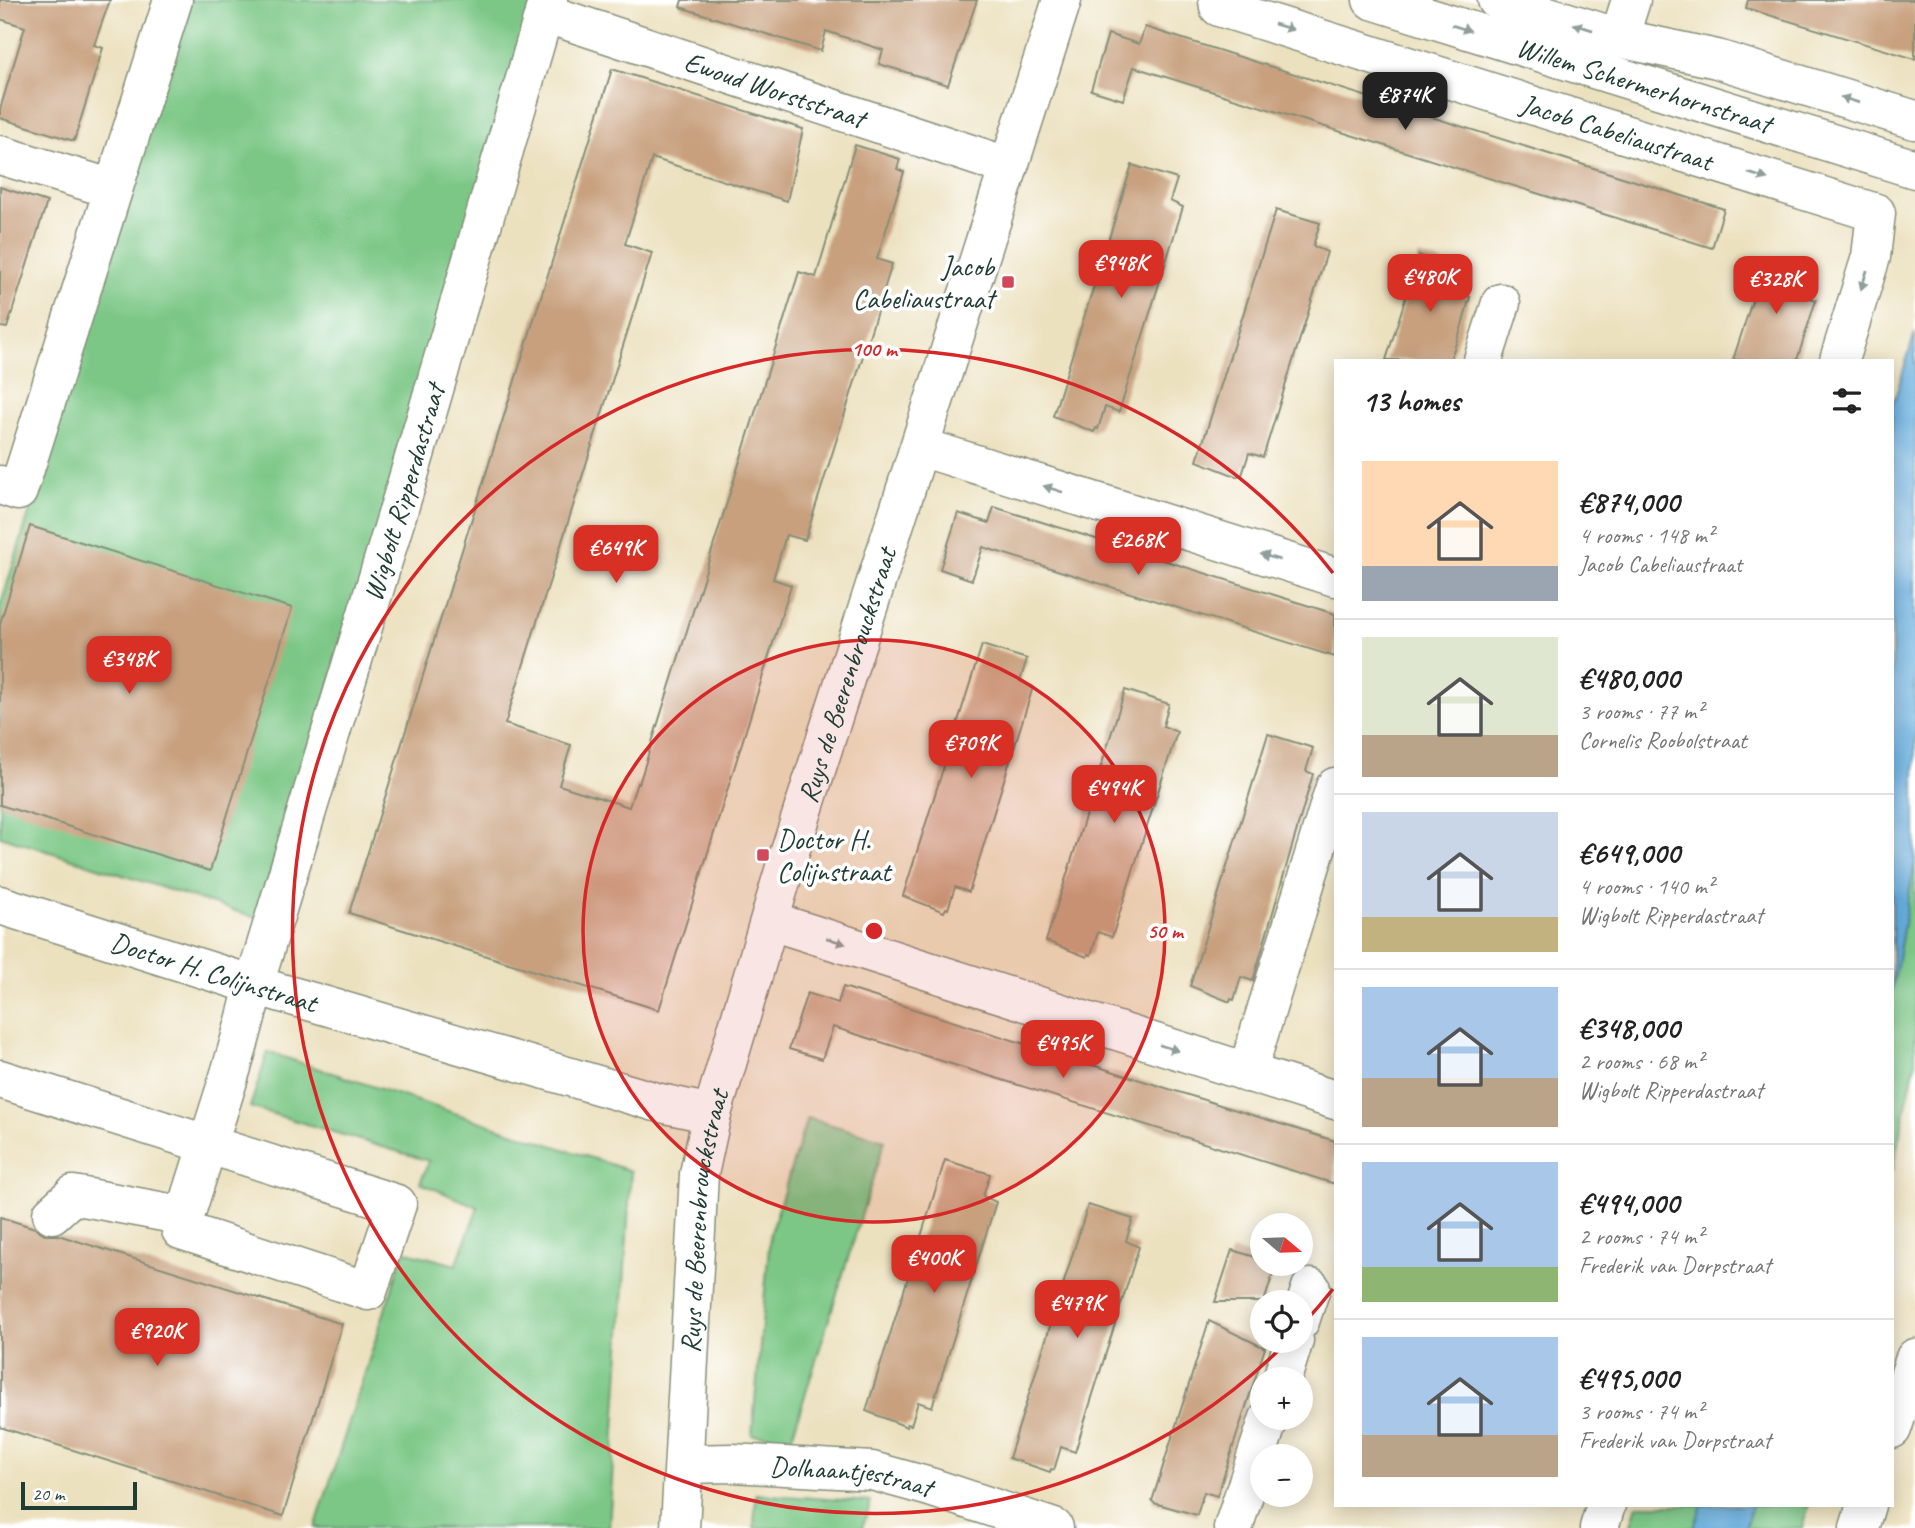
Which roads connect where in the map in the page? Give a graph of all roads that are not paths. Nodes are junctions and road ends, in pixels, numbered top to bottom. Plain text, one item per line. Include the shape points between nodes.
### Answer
1 (173, 0) edge
2 (1062, 0) edge
3 (1218, 0) edge
4 (1372, 0) edge
5 (1497, 0) edge
6 (1631, 0) edge
7 (546, 6) edge
8 (1619, 38) junction
9 (1915, 120) edge
10 (0, 155) edge
11 (1007, 166) junction
12 (1915, 169) edge
13 (113, 189) junction
14 (1501, 303) dead end
15 (1483, 359) edge
16 (1839, 359) edge
17 (921, 447) junction
18 (0, 485) edge
19 (1334, 577) edge
20 (1334, 790) edge
21 (0, 905) edge
22 (771, 921) junction
23 (254, 985) junction
24 (1247, 1073) junction
25 (0, 1079) edge
26 (1334, 1100) edge
27 (712, 1114) junction
28 (208, 1143) junction
29 (52, 1214) dead end
30 (185, 1216) junction
31 (1915, 1359) edge
32 (1894, 1423) edge
33 (1265, 1430) edge
34 (684, 1464) junction
35 (1605, 1507) edge
36 (1865, 1507) edge
37 (680, 1528) edge
38 (1054, 1528) edge
39 (1233, 1528) edge
40 (1599, 1528) edge
41 (1859, 1528) edge

1 - 13 street
2 - 11 street, Ruys de Beerenbrouckstraat
3 -> 16 street, Jacob Cabeliaustraat via 1219,7 1876,213 1871,257
4 -> 12 street, Willem Schermerhornstraat
8 -> 5 street, Willem Schermerhornstraat
6 - 8 street
7 - 11 street, Ewoud Worststraat
7 - 23 street, Wigbolt Ripperdastraat
9 -> 8 street, Willem Schermerhornstraat via 1717,60
10 - 13 street
11 - 17 street, Ruys de Beerenbrouckstraat
13 - 18 street via 18,491
14 - 15 street
19 -> 17 street
17 - 22 street, Ruys de Beerenbrouckstraat
20 - 24 street
21 - 23 street, Doctor H. Colijnstraat
22 -> 24 street
22 - 27 street, Ruys de Beerenbrouckstraat
23 - 27 street, Doctor H. Colijnstraat via 656,1102
23 - 28 street, Wigbolt Ripperdastraat
24 - 26 street
25 - 28 street
27 - 34 street, Ruys de Beerenbrouckstraat via 699,1174
28 - 30 street, Wigbolt Ripperdastraat
28 - 30 street via 397,1205 368,1291 181,1230
29 - 30 street via 73,1195
31 - 32 street
33 - 39 street
34 - 37 street, Ruys de Beerenbrouckstraat
34 - 38 street, Dolhaantjestraat via 872,1471
35 - 40 street
36 - 41 street

